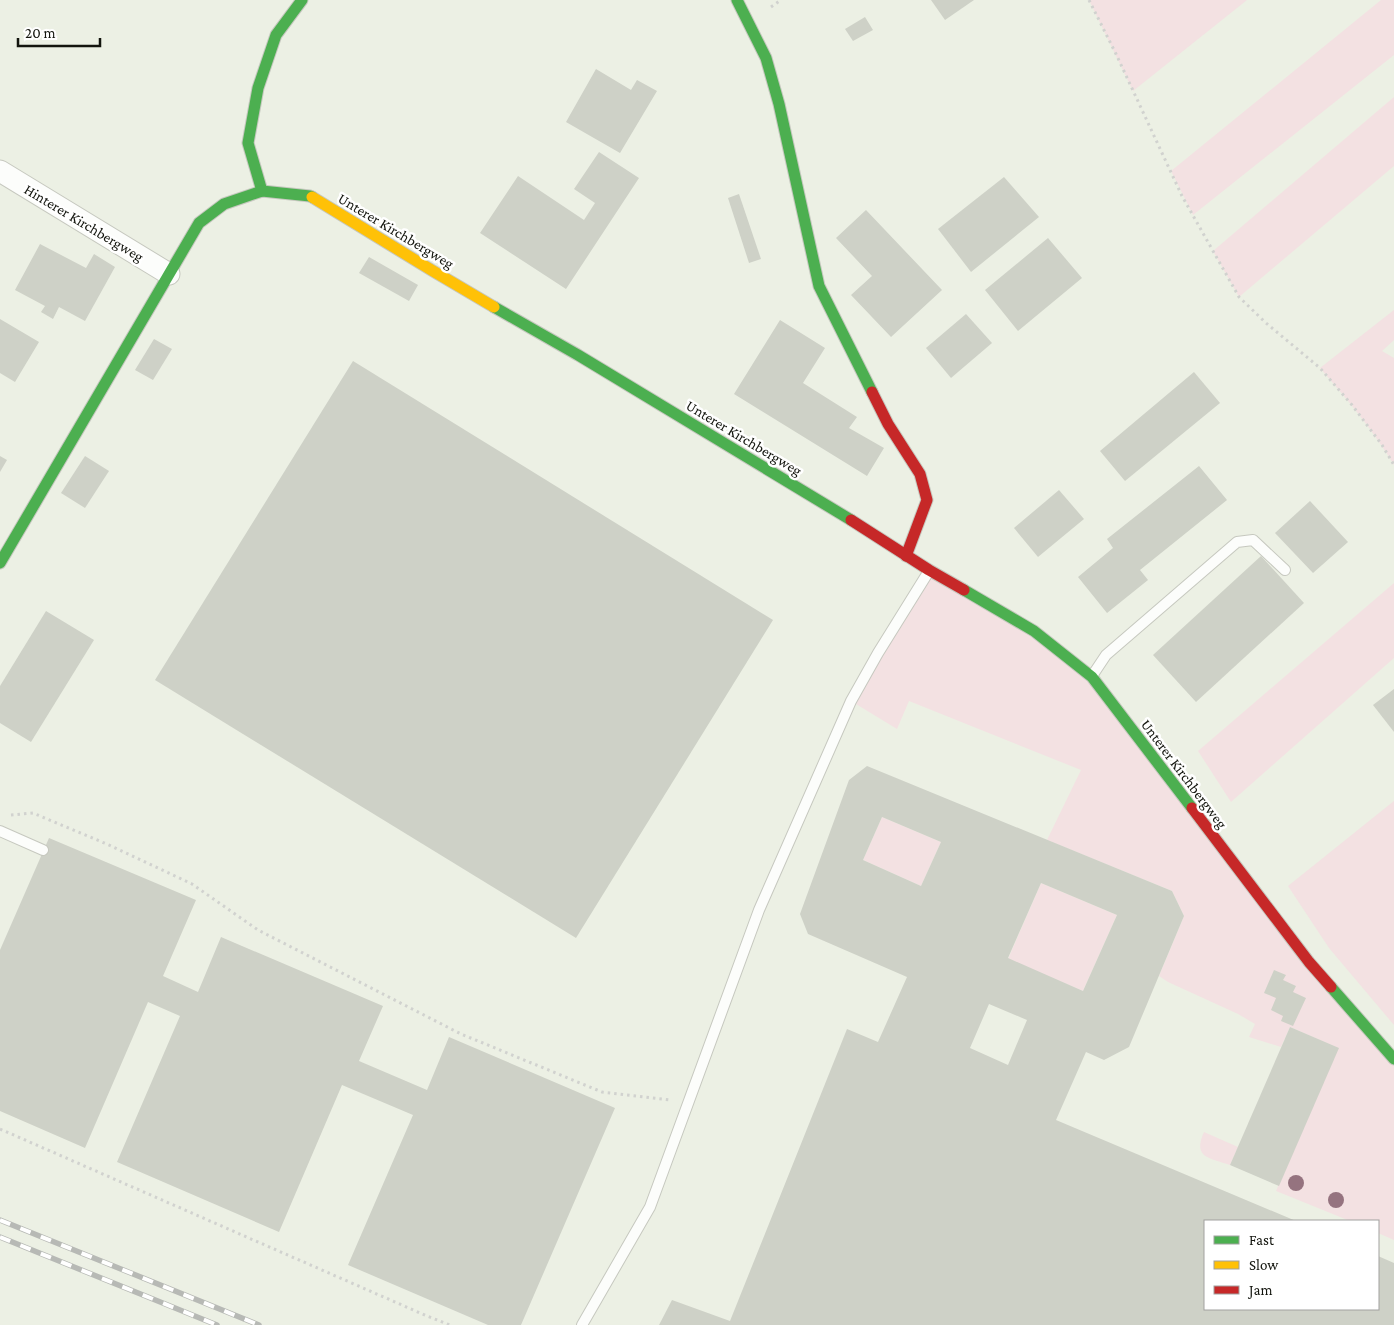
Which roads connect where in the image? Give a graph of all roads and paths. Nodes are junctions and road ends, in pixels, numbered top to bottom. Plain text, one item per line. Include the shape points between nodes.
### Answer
1 (302, 0) edge
2 (737, 0) edge
3 (1089, 0) edge
4 (0, 171) edge
5 (262, 191) junction
6 (169, 274) junction
7 (1394, 466) edge
8 (906, 556) junction
9 (0, 563) edge
10 (929, 570) junction
11 (1285, 570) dead end
12 (1092, 677) junction
13 (8, 815) dead end
14 (0, 832) edge
15 (43, 850) dead end
16 (1394, 1059) edge
17 (689, 1101) junction
18 (0, 1129) edge
19 (450, 1325) edge
20 (582, 1325) edge

1 - 5 street via 276,35 258,88 248,143
2 - 8 street via 766,58 820,286 888,424 920,474 927,500
3 - 7 path via 1182,196 1239,297 1320,368 1352,404
4 - 6 street, Hinterer Kirchbergweg
5 - 6 street, Unterer Kirchbergweg via 224,204 199,223
5 - 8 street, Unterer Kirchbergweg via 310,196
6 - 9 street, Unterer Kirchbergweg
8 - 10 street, Unterer Kirchbergweg
10 - 12 street, Unterer Kirchbergweg via 1034,631
10 - 17 lane via 851,701 759,910
11 - 12 lane via 1253,540 1237,542 1106,655
12 - 16 street, Unterer Kirchbergweg via 1309,962
13 - 17 path via 33,813 192,884 258,930 461,1034 602,1092
14 - 15 lane
17 - 20 lane via 650,1207
18 - 19 path

